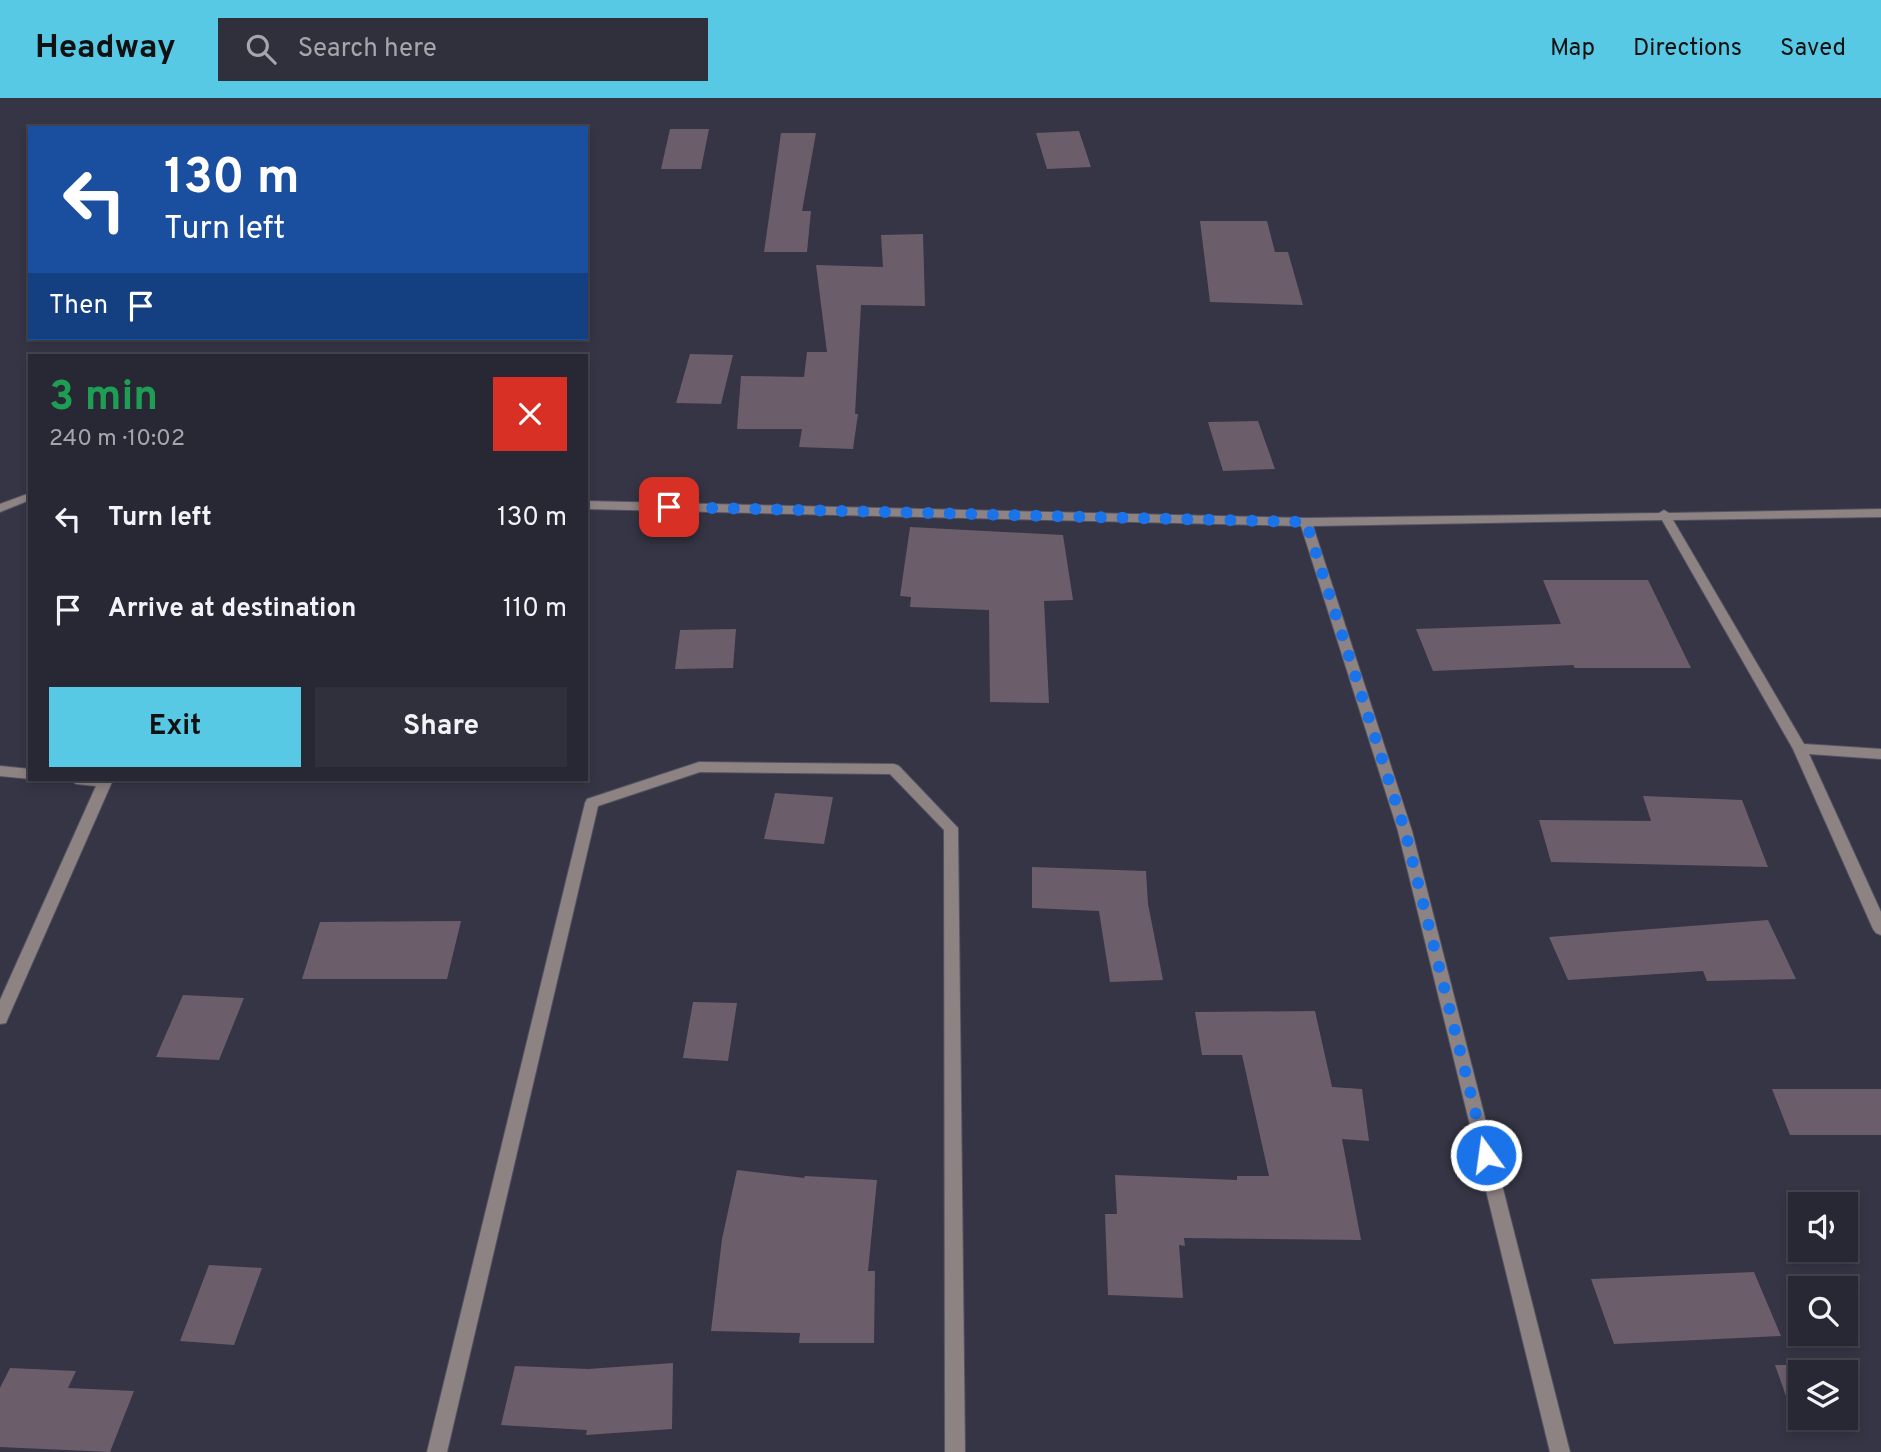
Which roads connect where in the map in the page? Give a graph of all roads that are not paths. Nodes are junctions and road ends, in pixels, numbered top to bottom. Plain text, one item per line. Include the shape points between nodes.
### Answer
1 (28, 497) edge
2 (588, 505) edge
3 (0, 508) edge
4 (1881, 513) edge
5 (1664, 514) junction
6 (1306, 522) junction
7 (1800, 749) junction
8 (1881, 754) edge
9 (0, 771) edge
10 (28, 774) edge
11 (95, 781) edge
12 (1881, 929) edge
13 (0, 1017) edge
14 (437, 1452) edge
15 (955, 1452) edge
16 (1560, 1452) edge

1 - 3 street
2 - 6 street
4 - 5 street
5 - 6 street
5 - 7 street
6 - 16 street via 1405,831
7 - 8 street
7 - 12 street
9 - 10 street
11 - 13 street via 105,782
14 - 15 street via 592,803 699,767 894,769 951,828

